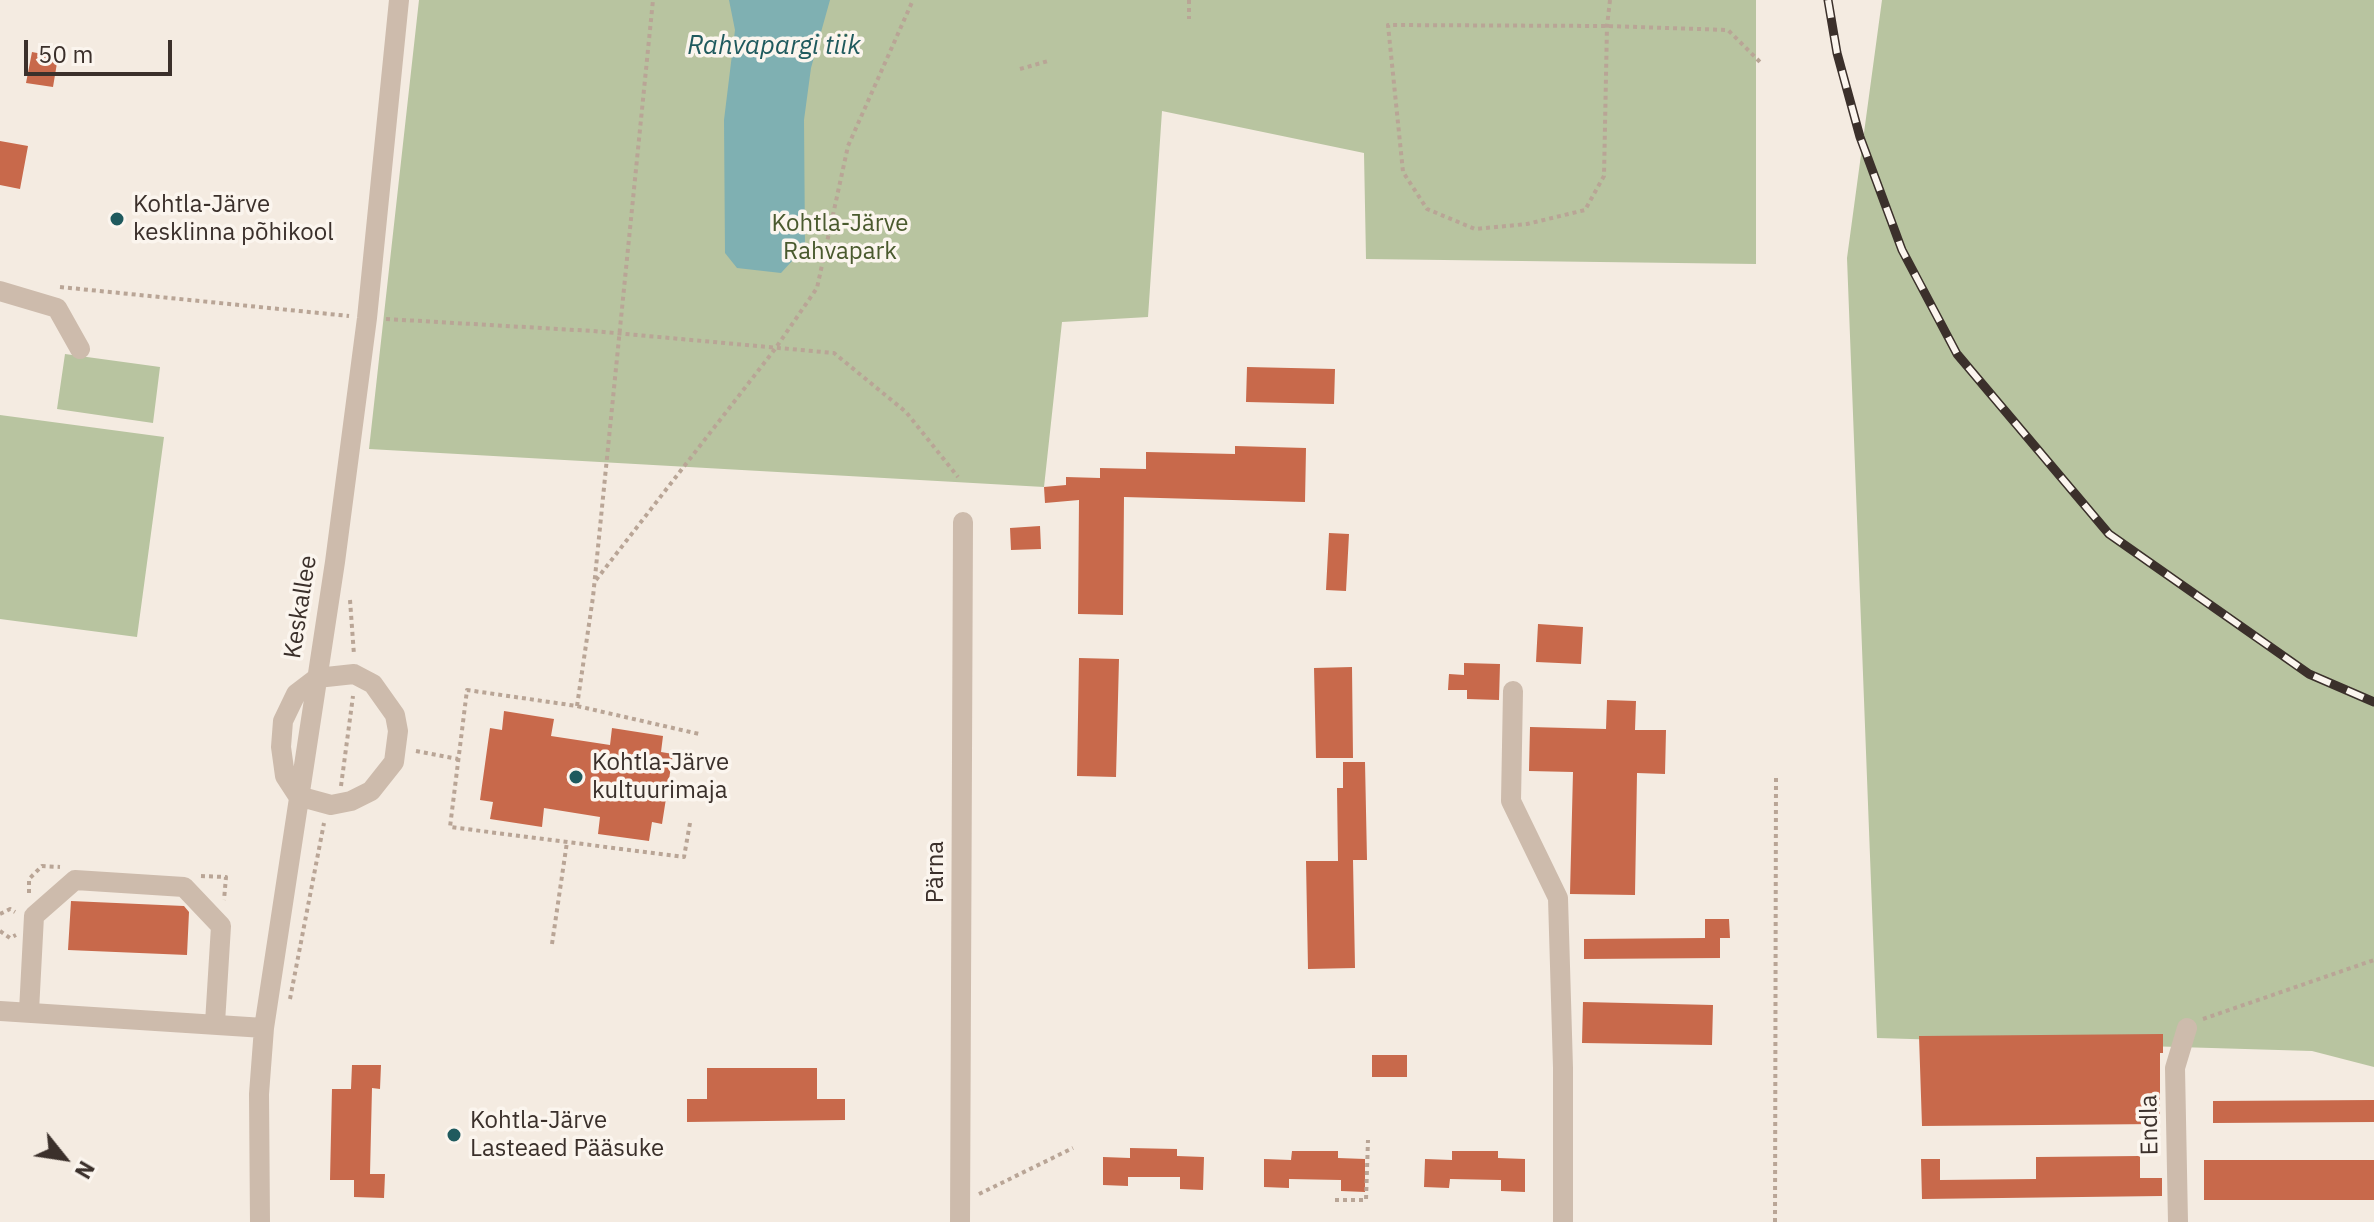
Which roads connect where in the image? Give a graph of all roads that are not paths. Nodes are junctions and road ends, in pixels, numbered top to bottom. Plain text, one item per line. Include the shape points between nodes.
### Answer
1 (399, 0) edge
2 (0, 291) edge
3 (80, 349) dead end
4 (963, 522) dead end
5 (317, 678) junction
6 (1513, 691) dead end
7 (298, 796) junction
8 (0, 1011) edge
9 (29, 1011) junction
10 (215, 1023) junction
11 (264, 1028) junction
12 (2187, 1028) road end
13 (260, 1222) edge
14 (960, 1222) edge
15 (1563, 1222) edge
16 (2178, 1222) edge

1 - 5 street, Keskallee via 367,318
2 - 3 street via 57,308
4 - 14 street, Pärna
5 - 7 street, Keskallee
5 - 7 street via 354,674 373,684 388,700 397,748 387,774 351,801 331,805
6 - 15 street via 1511,801 1558,898
7 - 11 street, Keskallee
8 - 9 street
9 - 10 street
9 - 10 street via 34,916 75,880 184,887 221,926
10 - 11 street
11 - 13 street, Keskallee
12 - 16 street, Endla via 2175,1068

